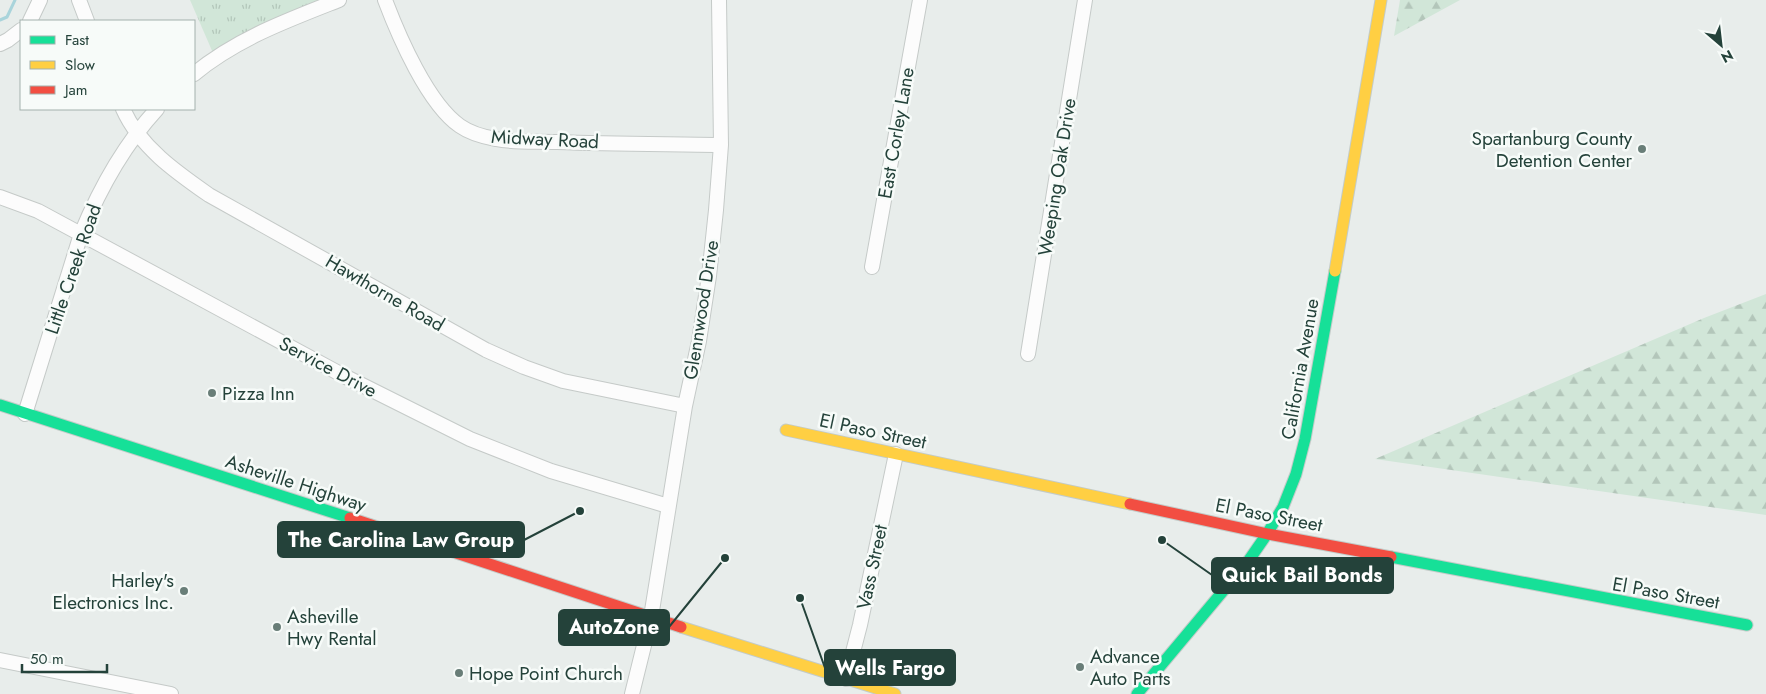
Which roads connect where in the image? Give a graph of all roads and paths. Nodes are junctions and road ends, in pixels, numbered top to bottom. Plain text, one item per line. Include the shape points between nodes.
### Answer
1 (40, 0) edge
2 (79, 0) edge
3 (338, 0) edge
4 (385, 0) edge
5 (719, 0) edge
6 (920, 0) edge
7 (1085, 0) edge
8 (1381, 0) edge
9 (30, 20) edge
10 (87, 20) edge
11 (20, 31) edge
12 (0, 44) edge
13 (195, 73) edge
14 (125, 110) edge
15 (156, 110) edge
16 (137, 132) junction
17 (721, 145) junction
18 (0, 197) edge
19 (81, 234) junction
20 (872, 267) dead end
21 (1028, 354) dead end
22 (0, 405) edge
23 (685, 406) junction
24 (25, 414) junction
25 (786, 430) dead end
26 (896, 454) junction
27 (668, 506) junction
28 (1268, 534) junction
29 (651, 617) junction
30 (1747, 625) dead end
31 (0, 660) edge
32 (846, 679) junction
33 (171, 694) edge
34 (632, 694) edge
35 (895, 694) edge
36 (1137, 694) edge

1 - 9 street
2 - 10 street
3 - 13 street via 244,40
4 - 17 street, Midway Road via 405,47 434,101 446,115 478,135 496,140
5 - 17 street, Glennwood Drive
6 - 20 street, East Corley Lane
7 - 21 street, Weeping Oak Drive
8 - 28 main road, California Avenue via 1304,447 1296,477
11 - 12 street
14 - 16 street, Hawthorne Road
15 - 16 street, Little Creek Road
16 - 19 street, Little Creek Road via 105,181
16 - 23 street, Hawthorne Road via 158,156 209,195 486,350 563,381
17 - 23 street, Glennwood Drive via 709,276
18 - 19 street, Service Drive via 38,211
19 - 24 street, Little Creek Road
19 - 27 street, Service Drive via 470,439 551,471
22 - 24 main road, Asheville Highway
23 - 27 street, Glennwood Drive
24 - 29 main road, Asheville Highway
25 - 26 main road, El Paso Street
26 - 28 main road, El Paso Street
26 - 32 street, Vass Street
27 - 29 street, Glennwood Drive
28 - 30 main road, El Paso Street
28 - 36 main road, California Avenue via 1233,581
29 - 32 main road, Asheville Highway
29 - 34 street, Glennwood Drive
31 - 33 street
32 - 35 main road, Asheville Highway

